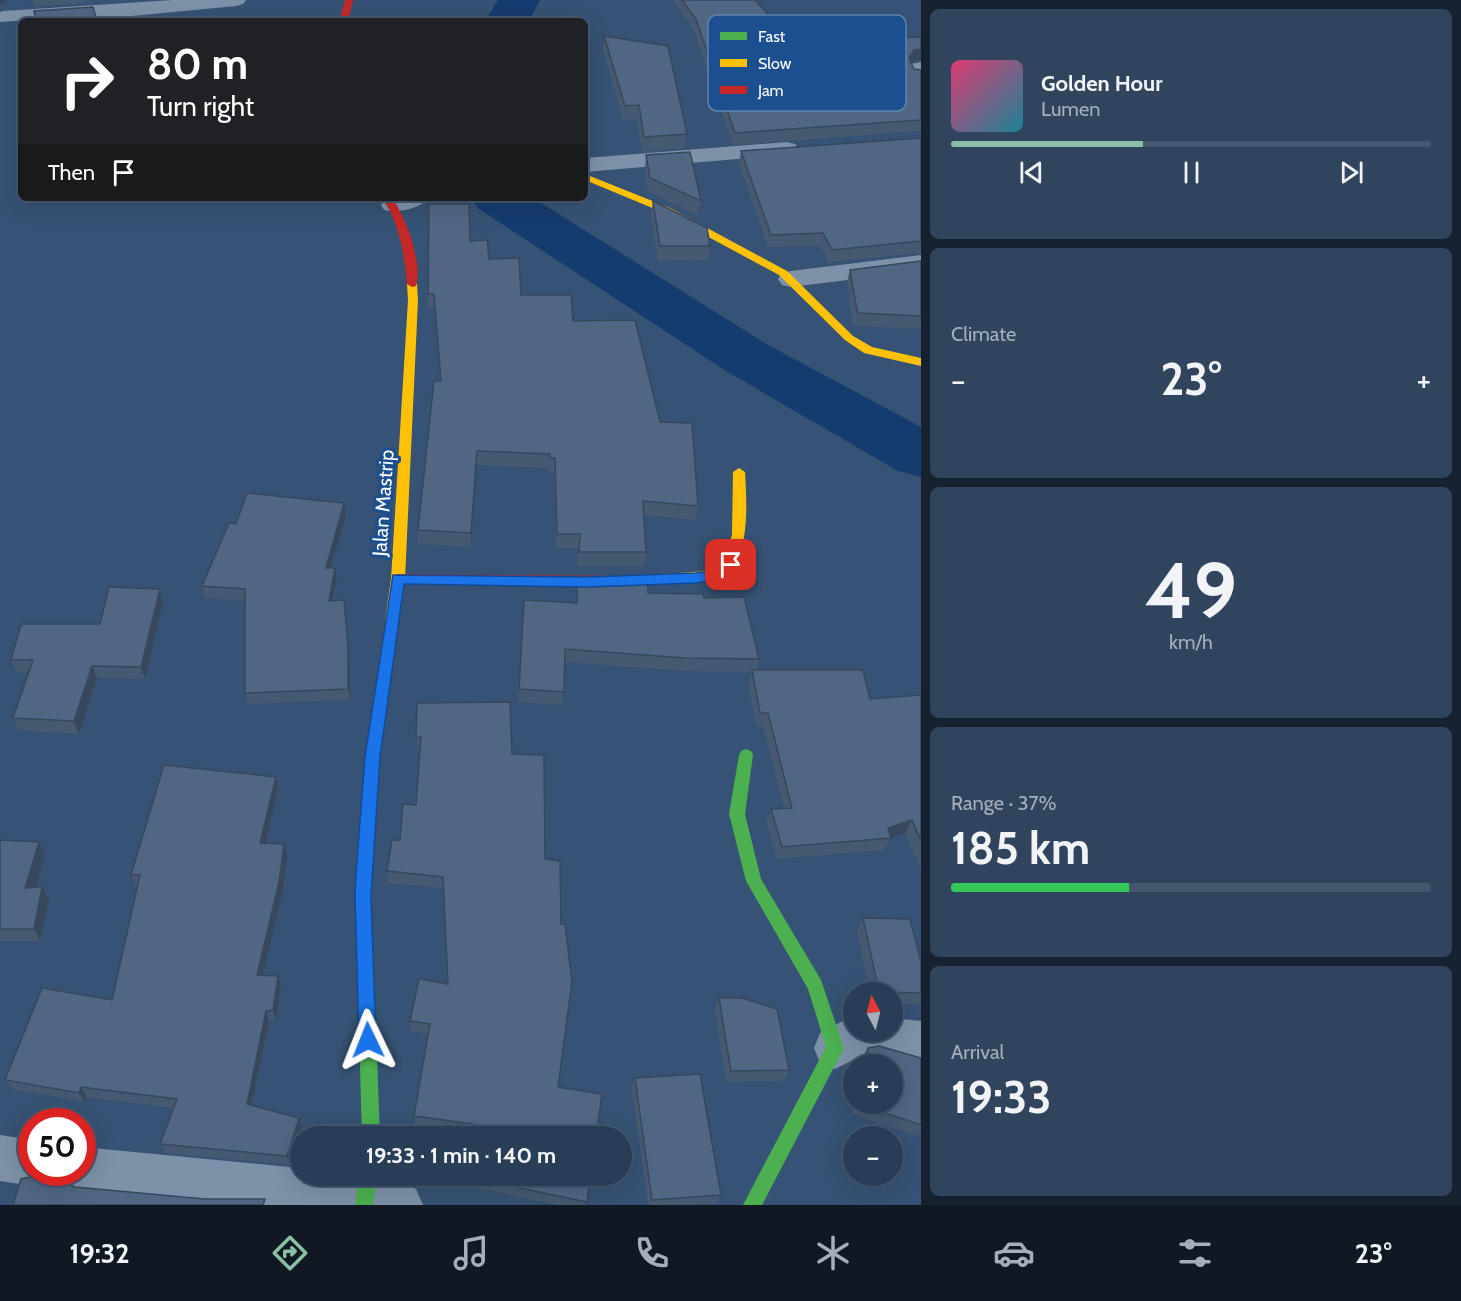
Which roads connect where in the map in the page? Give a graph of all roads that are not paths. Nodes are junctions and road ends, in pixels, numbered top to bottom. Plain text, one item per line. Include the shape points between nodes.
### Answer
1 (236, 0) edge
2 (349, 0) edge
3 (3, 17) dead end
4 (345, 18) edge
5 (921, 68) edge
6 (921, 75) edge
7 (813, 147) edge
8 (588, 165) edge
9 (588, 178) edge
10 (399, 201) edge
11 (921, 263) edge
12 (791, 279) junction
13 (921, 362) edge
14 (739, 472) dead end
15 (398, 579) junction
16 (746, 755) dead end
17 (921, 1042) edge
18 (835, 1048) junction
19 (371, 1126) edge
20 (0, 1158) edge
21 (18, 1161) edge
22 (96, 1171) edge
23 (374, 1196) edge
24 (752, 1205) edge

1 - 3 street
2 - 4 street
5 - 6 street
7 - 8 street
9 - 12 street via 666,210
10 - 15 street, Jalan Mastrip via 410,252 412,300
11 - 12 street
12 - 13 street via 849,338 868,350
14 - 15 street via 740,515 731,565 719,575 589,582
15 - 19 street, Jalan Mastrip via 372,757 363,896
16 - 18 street via 736,814 754,881 815,986
17 - 18 street via 872,1033 856,1035
18 - 24 street
20 - 21 street
22 - 23 street

